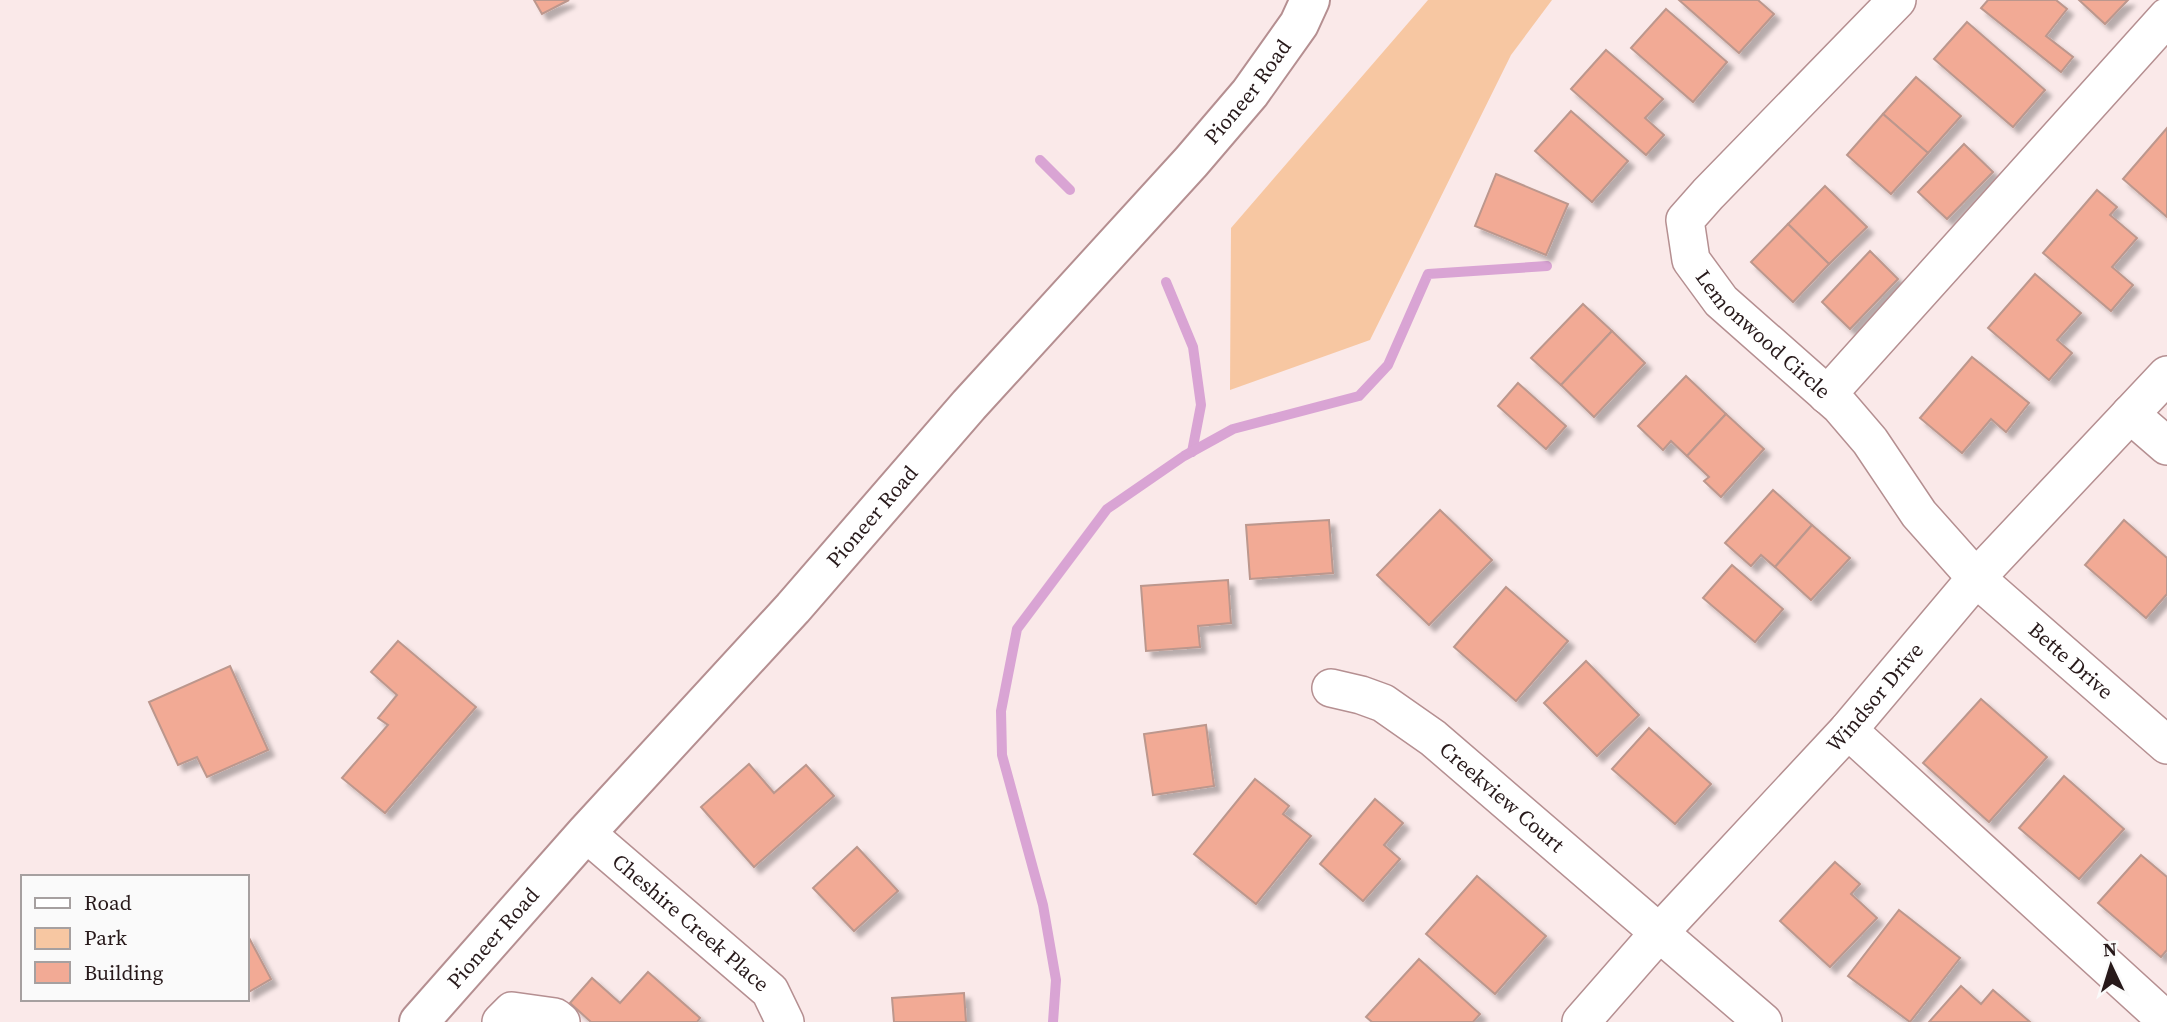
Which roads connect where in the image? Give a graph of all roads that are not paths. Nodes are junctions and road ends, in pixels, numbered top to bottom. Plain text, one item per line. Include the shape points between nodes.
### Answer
1 (1310, 0) edge
2 (1897, 0) edge
3 (2167, 16) edge
4 (2167, 375) edge
5 (1827, 395) junction
6 (2130, 414) junction
7 (2167, 446) edge
8 (1976, 578) junction
9 (1331, 688) dead end
10 (1848, 730) junction
11 (2167, 745) edge
12 (586, 834) junction
13 (1658, 934) junction
14 (2167, 1021) edge
15 (419, 1022) edge
16 (502, 1022) edge
17 (561, 1022) edge
18 (785, 1022) edge
19 (1581, 1022) edge
20 (1763, 1022) edge

1 - 12 main road, Pioneer Road via 1299,24 1250,93 1191,162
2 - 5 street, Lemonwood Circle via 1685,220 1691,260 1721,301
3 - 5 street
4 - 6 street, Windsor Drive
5 - 8 street, Lemonwood Circle via 1870,441 1919,514
6 - 7 street
6 - 8 street, Windsor Drive
8 - 10 street, Windsor Drive
8 - 11 street, Bette Drive
9 - 13 street, Creekview Court via 1383,703 1433,738
10 - 13 street, Windsor Drive
10 - 14 street
12 - 15 main road, Pioneer Road
12 - 18 street, Cheshire Creek Place via 770,991
13 - 19 street, Windsor Drive
13 - 20 street, Creekview Court
16 - 17 street via 512,1011 555,1017

